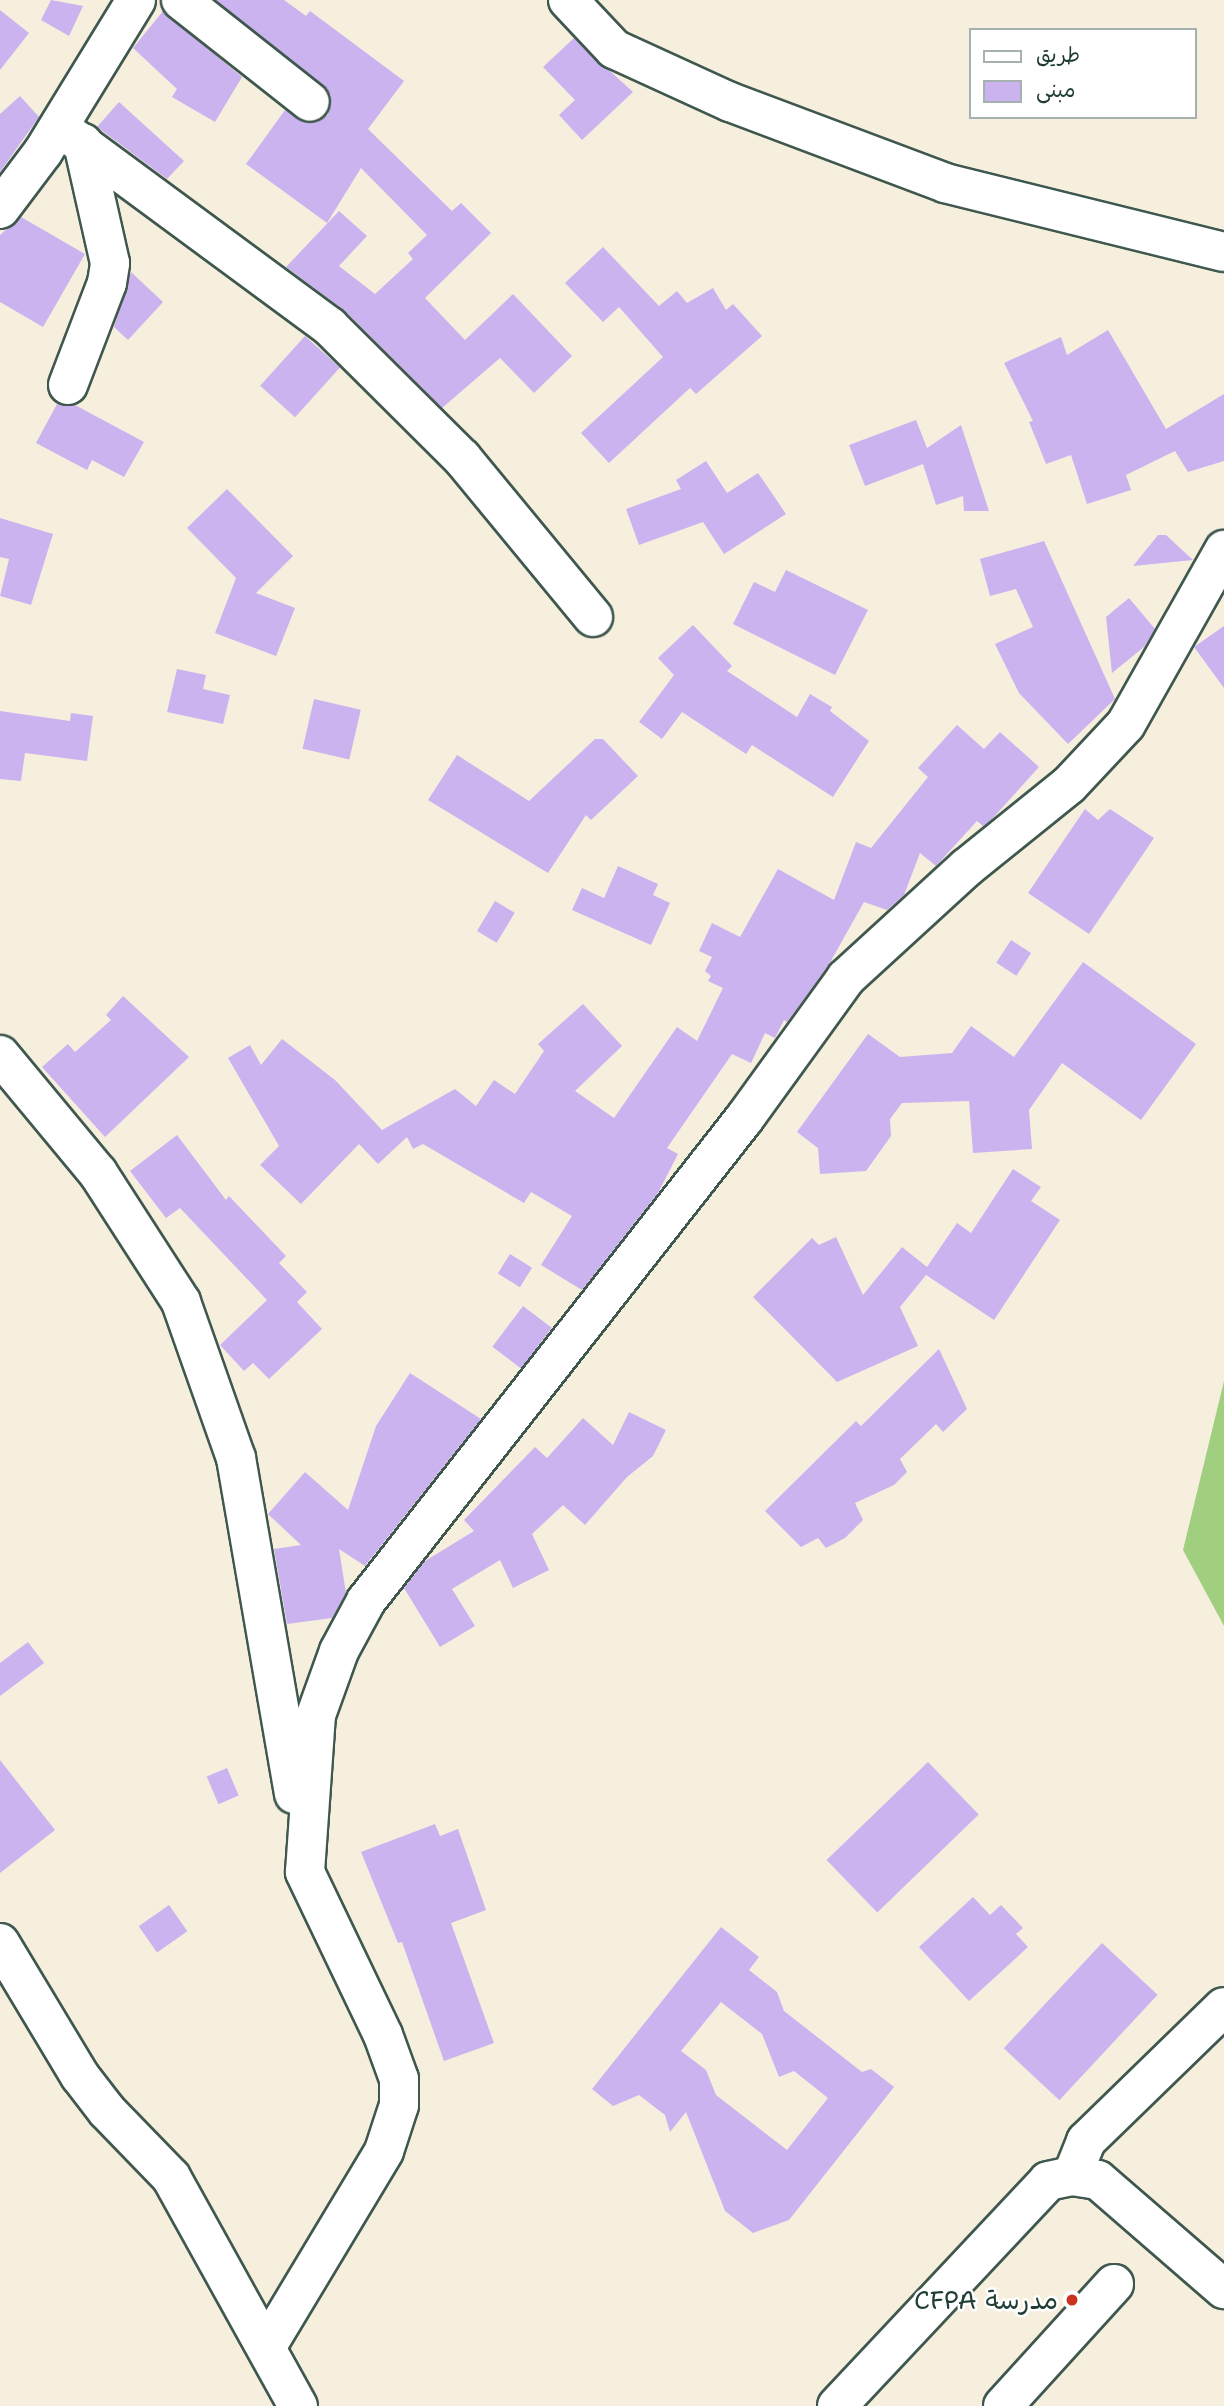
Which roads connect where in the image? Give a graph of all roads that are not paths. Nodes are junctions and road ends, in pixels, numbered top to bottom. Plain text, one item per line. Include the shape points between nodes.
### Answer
1 (136, 0) edge
2 (181, 0) edge
3 (568, 0) edge
4 (310, 102) dead end
5 (71, 135) junction
6 (0, 209) edge
7 (1224, 252) edge
8 (68, 385) dead end
9 (1224, 550) edge
10 (593, 617) dead end
11 (0, 1055) edge
12 (305, 1872) junction
13 (0, 1943) edge
14 (1224, 2007) edge
15 (1072, 2176) junction
16 (1114, 2284) dead end
17 (1224, 2289) edge
18 (267, 2346) junction
19 (298, 2406) edge
20 (837, 2406) edge
21 (1003, 2406) edge

1 - 5 street
2 - 4 street
3 - 7 street via 614,49 730,102 945,183
5 - 6 street
5 - 8 street via 110,263 107,283
5 - 10 street via 330,327 462,458
9 - 12 street via 1126,724 1069,785 966,868 846,978 744,1119 366,1601 339,1651 316,1715
11 - 12 street via 98,1173 181,1303 236,1458 272,1652
12 - 18 street via 383,2035 399,2079 399,2105 384,2151
13 - 18 street via 80,2076 171,2177
14 - 15 street via 1086,2141
15 - 17 street via 1098,2180
15 - 20 street via 1048,2180
16 - 21 street
18 - 19 street

